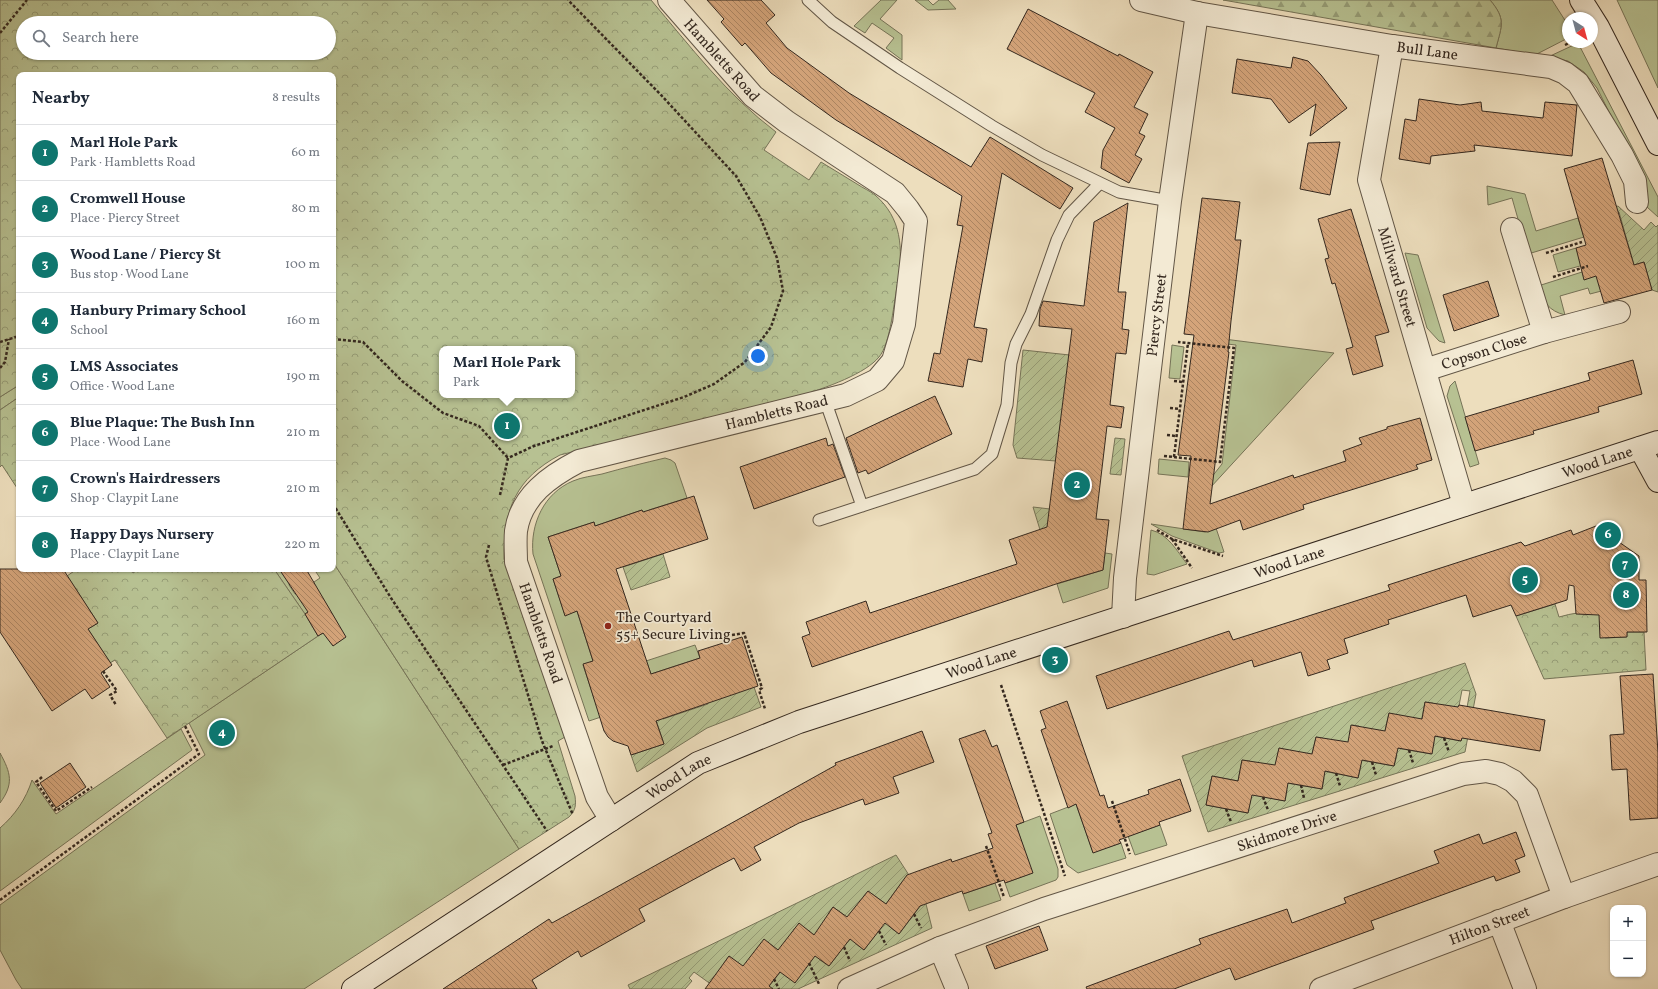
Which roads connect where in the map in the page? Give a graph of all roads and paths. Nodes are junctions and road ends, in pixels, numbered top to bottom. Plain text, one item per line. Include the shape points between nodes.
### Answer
1 (27, 0) edge
2 (568, 0) edge
3 (669, 0) edge
4 (808, 0) edge
5 (1140, 0) edge
6 (1581, 0) edge
7 (1197, 13) junction
8 (0, 33) edge
9 (1392, 46) junction
10 (1658, 144) edge
11 (1100, 183) junction
12 (1170, 202) junction
13 (1637, 202) dead end
14 (1512, 229) dead end
15 (1582, 242) dead end
16 (1522, 261) junction
17 (1588, 266) dead end
18 (1529, 284) junction
19 (1619, 312) dead end
20 (1544, 332) junction
21 (16, 337) edge
22 (9, 339) junction
23 (336, 339) edge
24 (0, 342) edge
25 (1173, 342) dead end
26 (1188, 343) junction
27 (0, 368) edge
28 (1425, 370) junction
29 (825, 400) junction
30 (1649, 445) edge
31 (1160, 456) dead end
32 (1174, 457) junction
33 (508, 458) junction
34 (1658, 481) edge
35 (500, 496) dead end
36 (1464, 505) junction
37 (862, 506) junction
38 (336, 509) edge
39 (819, 520) dead end
40 (1153, 529) dead end
41 (1172, 539) junction
42 (489, 542) dead end
43 (1225, 557) dead end
44 (1192, 568) dead end
45 (1123, 617) junction
46 (732, 636) dead end
47 (104, 671) dead end
48 (1001, 685) dead end
49 (116, 705) dead end
50 (766, 711) dead end
51 (185, 726) dead end
52 (1444, 738) dead end
53 (557, 745) dead end
54 (545, 748) junction
55 (1409, 750) dead end
56 (1451, 756) dead end
57 (1372, 762) dead end
58 (504, 765) junction
59 (1414, 768) dead end
60 (1336, 774) dead end
61 (42, 777) dead end
62 (1377, 779) dead end
63 (1301, 785) dead end
64 (92, 787) dead end
65 (1342, 790) dead end
66 (1263, 797) dead end
67 (1112, 801) dead end
68 (1306, 802) dead end
69 (1226, 809) dead end
70 (1269, 813) dead end
71 (574, 819) dead end
72 (611, 820) junction
73 (1232, 825) dead end
74 (550, 835) dead end
75 (986, 846) dead end
76 (1131, 856) dead end
77 (1658, 864) edge
78 (1067, 883) dead end
79 (1564, 897) junction
80 (1005, 899) dead end
81 (0, 900) edge
82 (914, 914) dead end
83 (1499, 921) junction
84 (879, 931) dead end
85 (923, 932) dead end
86 (844, 947) dead end
87 (887, 948) dead end
88 (940, 948) junction
89 (809, 963) dead end
90 (852, 964) dead end
91 (774, 980) dead end
92 (819, 984) dead end
93 (353, 989) edge
94 (779, 989) edge
95 (849, 989) edge
96 (957, 989) edge
97 (1321, 989) edge
98 (1525, 989) edge

1 - 8 path
2 - 33 path via 662,95 736,176 766,231 777,258 783,290 771,327 745,362 714,384 684,397 534,446
3 - 29 street, Hambletts Road via 753,96 787,122 895,193 916,221 904,324 893,361 877,380 846,395
4 - 11 lane via 839,26 900,68 992,126 1042,155
5 - 7 street, Bull Lane
6 - 10 street via 1598,27
7 - 9 street, Bull Lane
7 - 12 street, Piercy Street
9 - 13 street, Bull Lane via 1551,67 1565,73 1578,83 1622,155 1635,181
9 - 28 street, Millward Street via 1369,180
11 - 12 lane via 1119,192
11 - 37 lane via 1069,215 1057,240 1031,314 1010,363 1007,405 992,454 974,469
12 - 45 street, Piercy Street via 1125,578
14 - 16 street, Copson Close
15 - 16 path
16 - 18 street, Copson Close
17 - 18 path
18 - 20 street, Copson Close
19 - 20 street, Copson Close
20 - 28 street, Copson Close
21 - 22 path
22 - 24 path
22 - 27 path via 5,362
23 - 33 path via 363,342 402,381 443,413 478,426
25 - 26 path
26 - 32 path
26 - 32 path via 1234,348 1220,462
28 - 36 street, Millward Street
29 - 37 lane
29 - 72 street, Hambletts Road via 578,461 555,474 538,488 522,509 516,531 516,562 597,797
30 - 34 street
30 - 36 street, Wood Lane
31 - 32 path
33 - 35 path
36 - 45 street, Wood Lane
37 - 39 lane
38 - 58 path via 391,598
40 - 41 path
41 - 43 path
41 - 44 path
42 - 54 path via 486,557
45 - 72 street, Wood Lane via 786,727 698,763
46 - 50 path via 744,632 762,688 759,690
47 - 49 path via 117,691 110,695
48 - 78 path
51 - 81 path via 199,754
52 - 56 path
53 - 54 path
54 - 58 path
54 - 71 path
55 - 59 path
57 - 62 path
58 - 74 path
60 - 65 path
61 - 64 path via 36,782 56,810
63 - 68 path
66 - 70 path
67 - 76 path
69 - 73 path
72 - 93 street, Wood Lane
75 - 80 path
77 - 79 street, Hilton Street
79 - 83 street, Hilton Street
79 - 88 street, Skidmore Drive via 1527,795 1513,781 1500,774 1486,771 1463,774 1059,904
82 - 85 path
83 - 97 street, Hilton Street
83 - 98 street
84 - 87 path
86 - 90 path
88 - 95 street, Skidmore Drive
88 - 96 street
89 - 92 path
91 - 94 path

